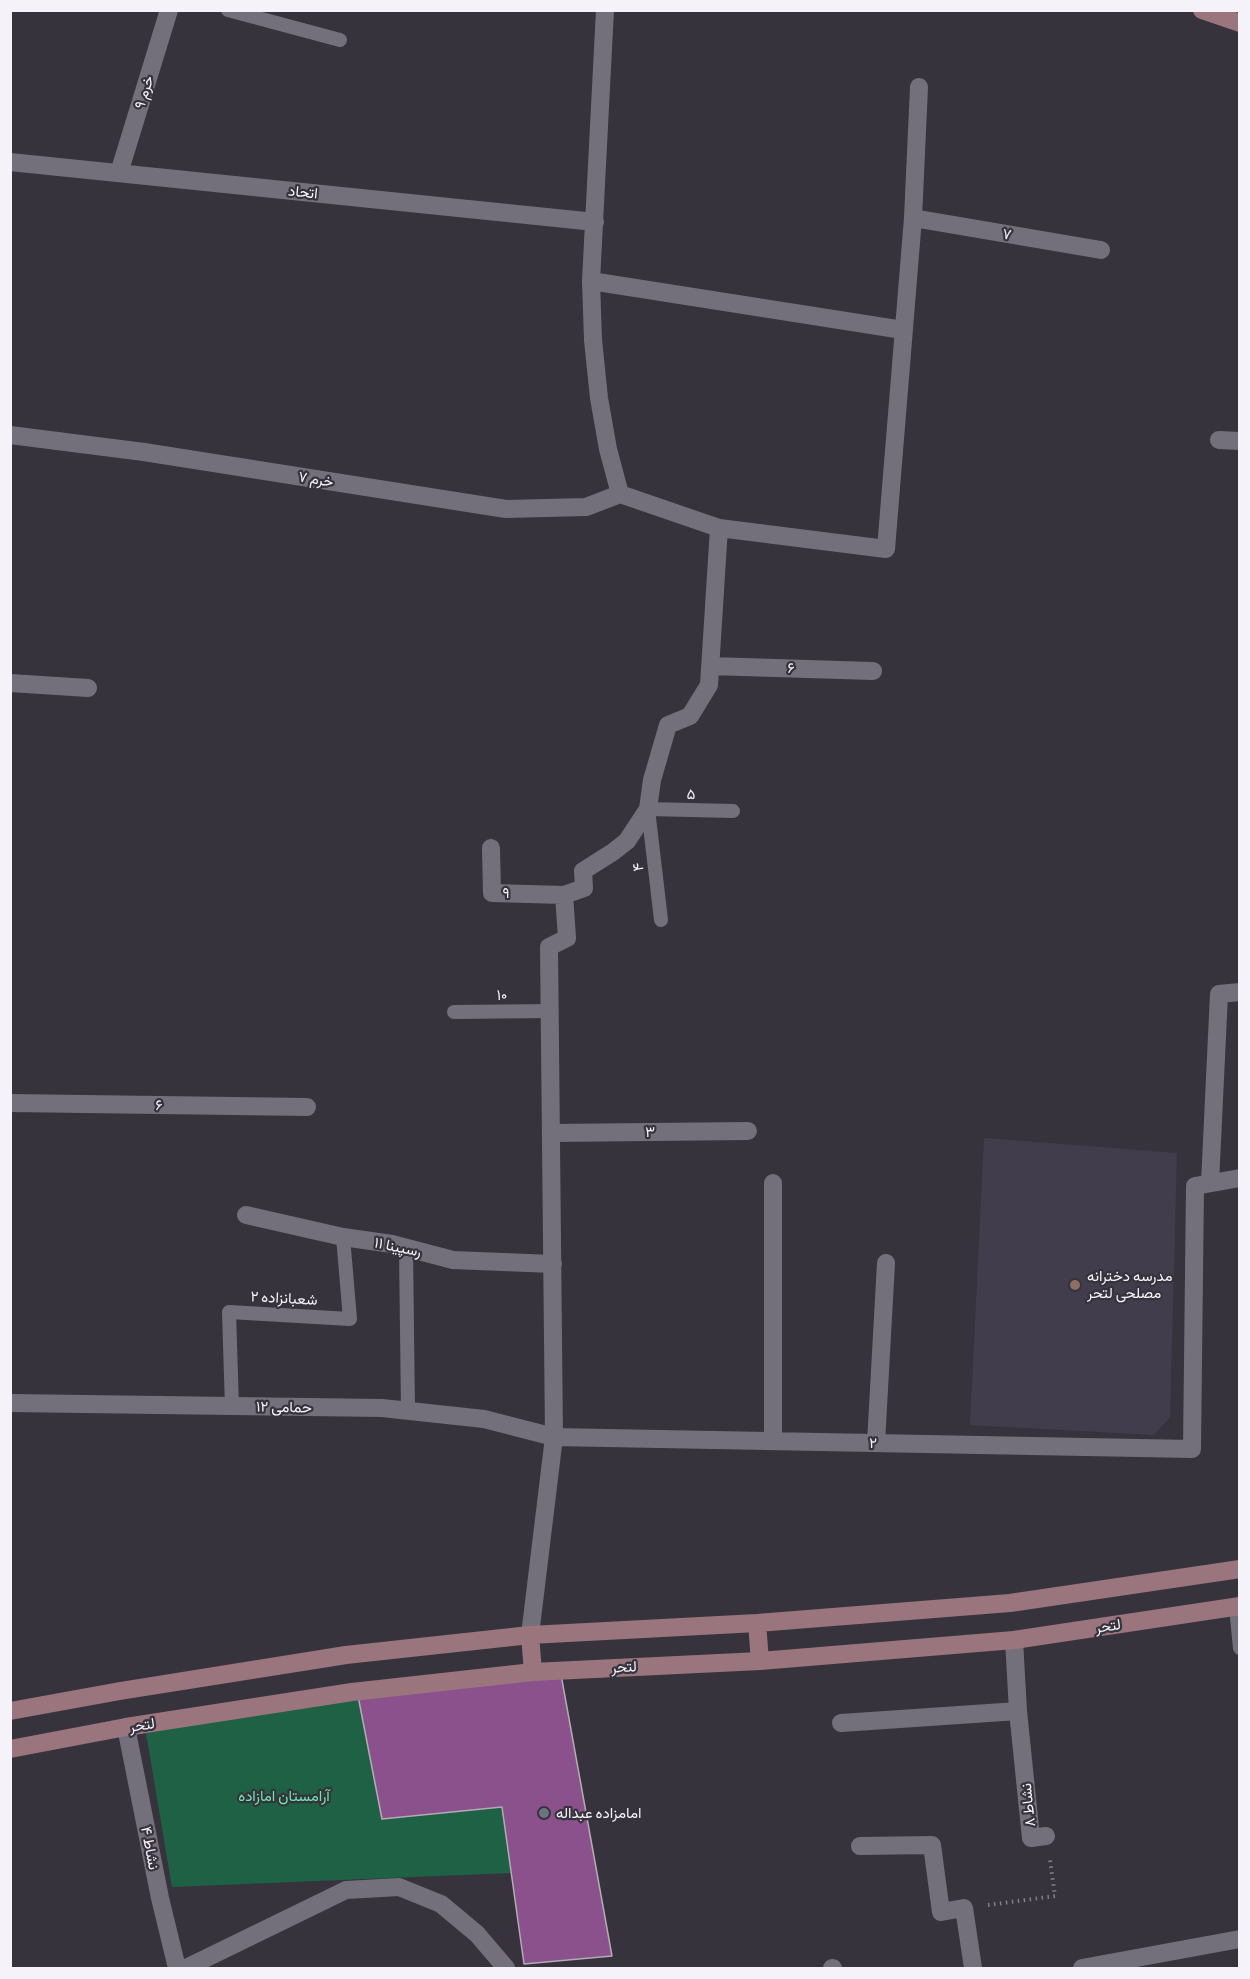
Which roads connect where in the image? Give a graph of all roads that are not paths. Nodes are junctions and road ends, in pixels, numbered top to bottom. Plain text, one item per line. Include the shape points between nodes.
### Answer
1 (169, 10) edge
2 (228, 10) edge
3 (605, 10) edge
4 (1213, 12) edge
5 (1239, 23) edge
6 (340, 40) dead end
7 (919, 87) dead end
8 (10, 162) edge
9 (119, 173) junction
10 (913, 218) junction
11 (594, 222) junction
12 (1101, 250) dead end
13 (591, 281) junction
14 (903, 330) junction
15 (10, 435) edge
16 (1219, 440) dead end
17 (1239, 441) edge
18 (620, 494) junction
19 (719, 528) junction
20 (710, 666) junction
21 (873, 671) dead end
22 (10, 683) edge
23 (88, 688) dead end
24 (648, 810) junction
25 (733, 812) dead end
26 (491, 848) dead end
27 (564, 895) junction
28 (661, 920) dead end
29 (1239, 992) edge
30 (550, 1011) junction
31 (454, 1012) dead end
32 (10, 1103) edge
33 (307, 1107) dead end
34 (748, 1131) dead end
35 (552, 1133) junction
36 (1239, 1178) edge
37 (773, 1183) dead end
38 (1210, 1183) junction
39 (246, 1215) dead end
40 (343, 1238) junction
41 (406, 1248) junction
42 (886, 1263) dead end
43 (553, 1264) junction
44 (10, 1403) edge
45 (232, 1407) junction
46 (408, 1411) junction
47 (554, 1437) junction
48 (773, 1441) junction
49 (876, 1443) junction
50 (1239, 1569) edge
51 (1238, 1606) edge
52 (757, 1623) junction
53 (530, 1635) junction
54 (1014, 1640) junction
55 (1239, 1648) edge
56 (760, 1661) junction
57 (533, 1672) junction
58 (1018, 1710) junction
59 (10, 1711) edge
60 (842, 1723) dead end
61 (126, 1727) junction
62 (10, 1749) edge
63 (1046, 1836) road end
64 (860, 1846) dead end
65 (1239, 1939) edge
66 (177, 1968) edge
67 (186, 1968) edge
68 (506, 1968) edge
69 (973, 1968) edge
70 (1082, 1968) edge

1 - 9 street, خرم ۹
2 - 6 lane
3 - 11 street
4 - 5 street
7 - 10 street
8 - 9 street, اتحاد
9 - 11 street, اتحاد
10 - 12 street, ۷
10 - 14 street
11 - 13 street
13 - 14 street
13 - 18 street via 599,398
14 - 19 street via 886,549
15 - 18 street, خرم ۷ via 506,508 586,507
16 - 17 street
18 - 19 street
19 - 20 street
20 - 21 street, ۶
20 - 24 street via 708,685 690,716 668,725
22 - 23 street
24 - 25 lane, ۵
24 - 27 street via 627,840 583,871 584,888
24 - 28 lane, ۴
26 - 27 street, ۹ via 492,893
27 - 30 street via 567,938 549,947
29 - 38 street via 1219,994
30 - 31 lane, ۱۰
30 - 35 street
32 - 33 street, ۶
34 - 35 street, ۳
35 - 43 street
36 - 38 street
37 - 48 street
38 - 49 street, ۲ via 1195,1185 1192,1449
39 - 40 street, رسپینا ۱۱
40 - 41 street, رسپینا ۱۱
40 - 45 lane, شعبانزاده ۲ via 350,1319 229,1312
41 - 43 street, رسپینا ۱۱ via 453,1260
41 - 46 lane
42 - 49 street
43 - 47 street
44 - 45 street, حمامی ۱۲
45 - 46 street, حمامی ۱۲
46 - 47 street, حمامی ۱۲ via 484,1419
47 - 48 street, ۲
47 - 53 street
48 - 49 street, ۲
50 - 52 street via 1010,1603
51 - 54 street, لتحر
51 - 55 lane
52 - 53 street
52 - 56 street
53 - 57 street
53 - 59 street via 346,1655
54 - 56 street, لتحر
54 - 58 street, نشاط ۸
56 - 57 street, لتحر
57 - 61 street, لتحر via 352,1692
58 - 60 street
58 - 63 street, نشاط ۸ via 1031,1838
61 - 62 street, لتحر
61 - 66 street, نشاط ۴
64 - 69 street via 932,1845 941,1912 963,1908
65 - 70 street
67 - 68 street via 346,1890 399,1887 441,1904 477,1934

